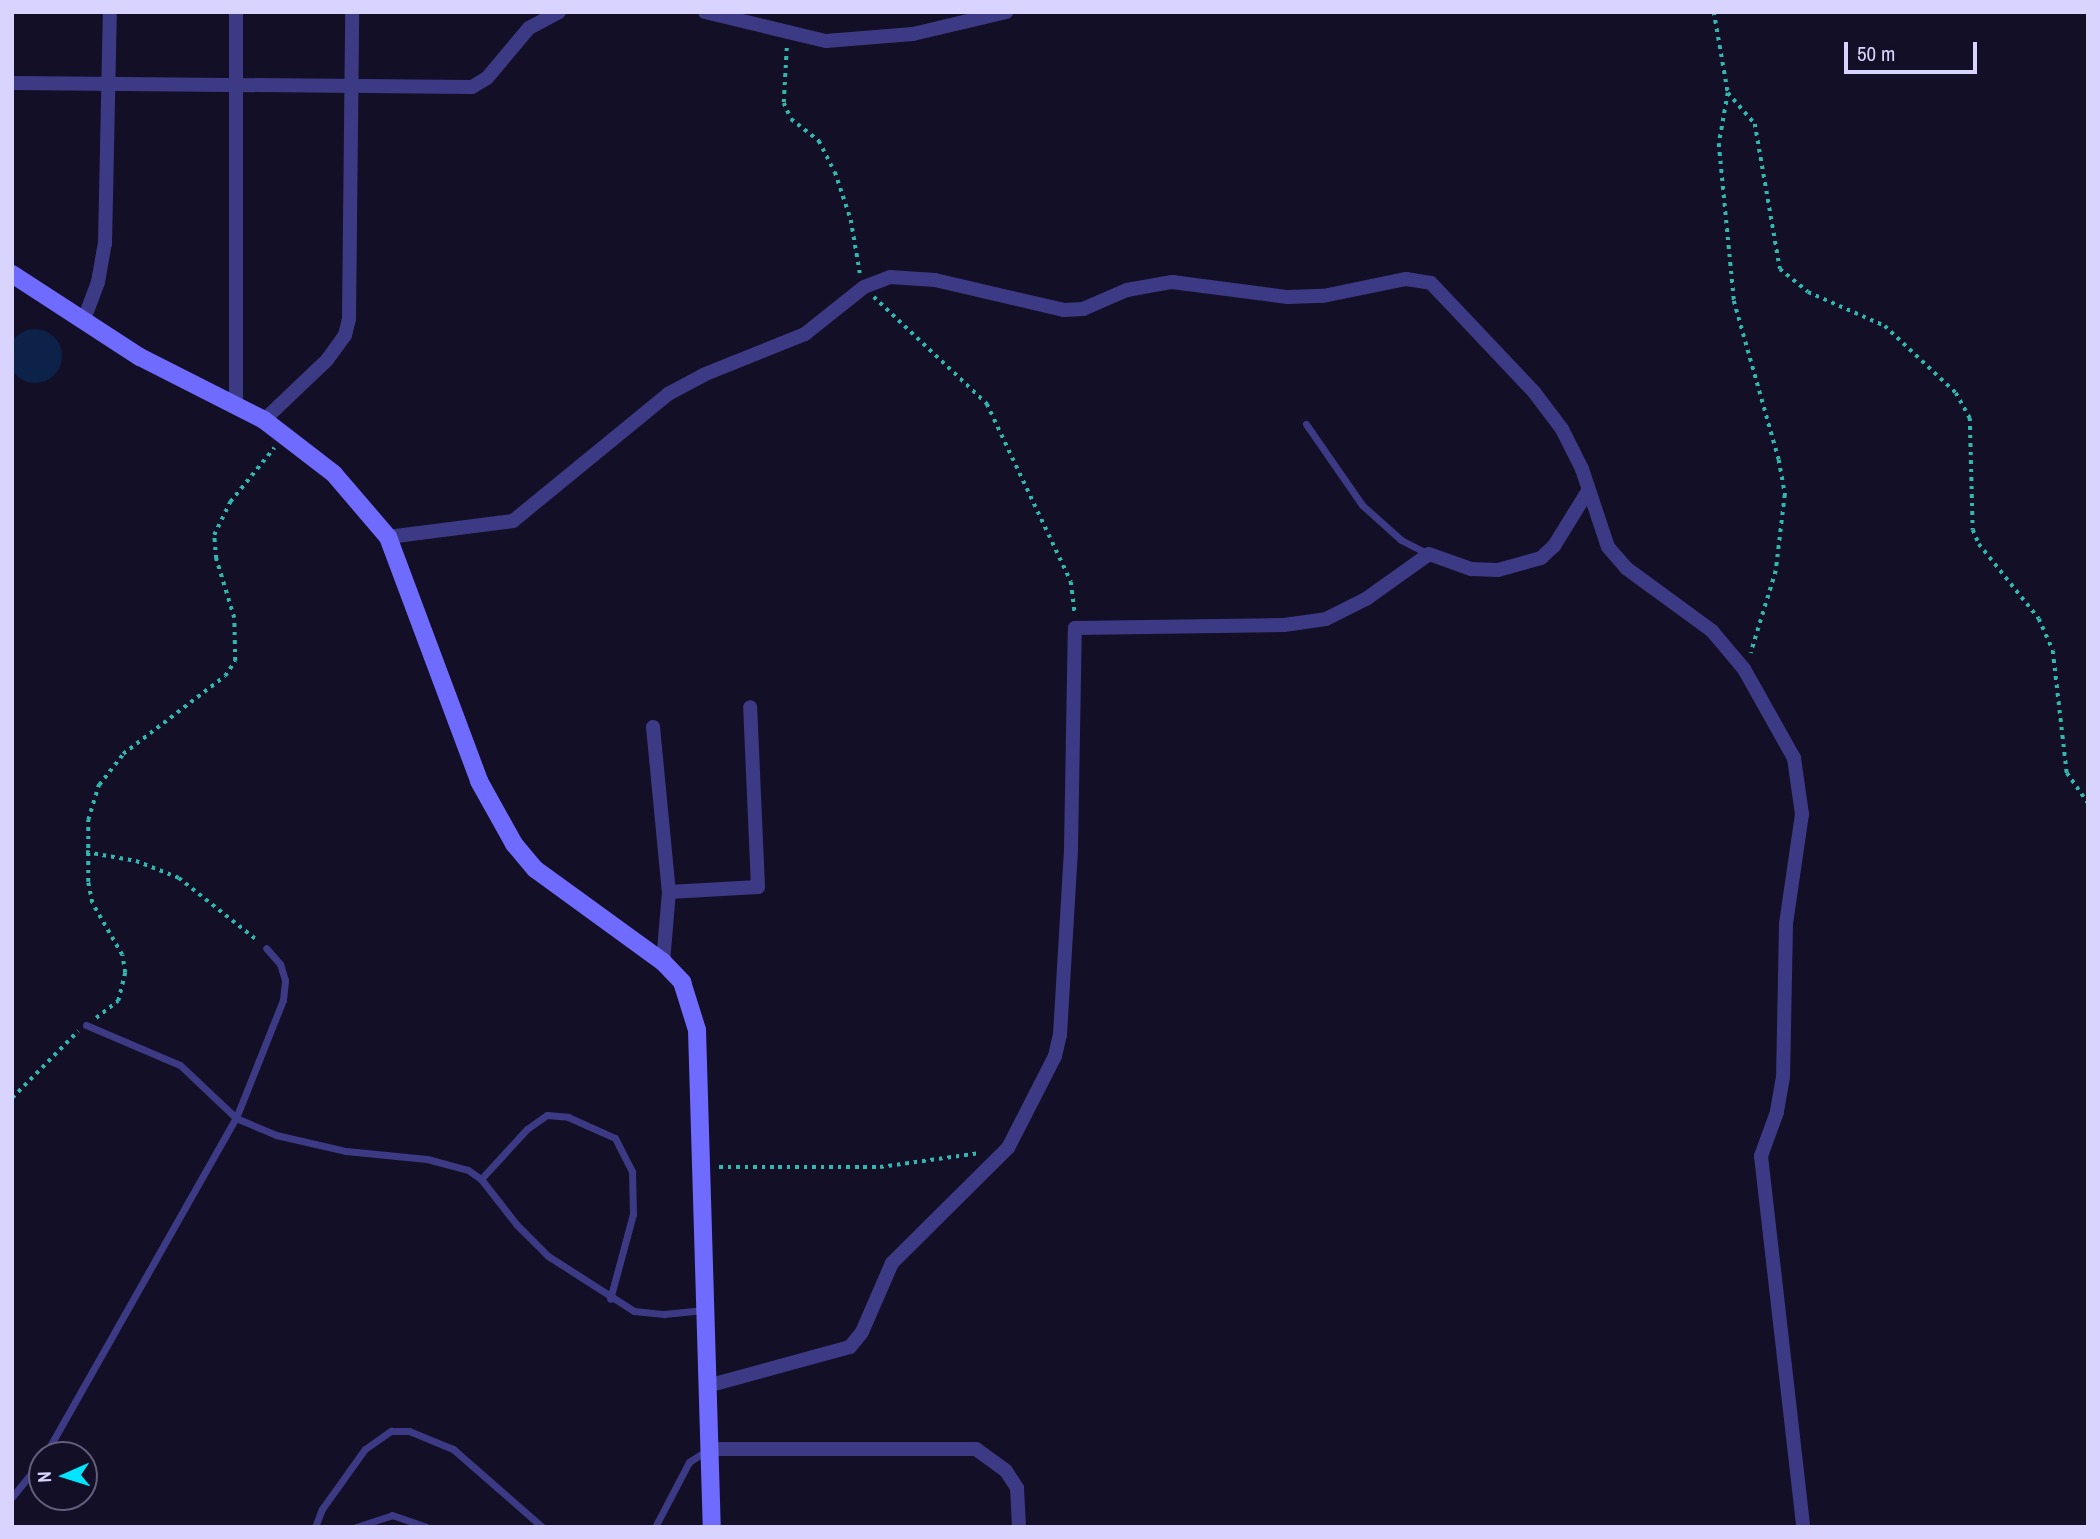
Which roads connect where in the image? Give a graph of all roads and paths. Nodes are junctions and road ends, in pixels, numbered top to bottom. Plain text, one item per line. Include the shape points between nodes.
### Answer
1 (110, 12) edge
2 (236, 12) edge
3 (352, 12) edge
4 (559, 12) edge
5 (705, 12) edge
6 (1006, 12) edge
7 (1714, 12) edge
8 (789, 36) junction
9 (12, 83) edge
10 (352, 84) junction
11 (110, 85) junction
12 (238, 86) junction
13 (1728, 93) junction
14 (12, 274) edge
15 (864, 286) junction
16 (83, 322) junction
17 (236, 405) junction
18 (264, 420) junction
19 (1306, 424) dead end
20 (284, 435) junction
21 (1588, 491) junction
22 (388, 537) junction
23 (1429, 554) junction
24 (1075, 628) junction
25 (1744, 668) junction
26 (750, 707) dead end
27 (653, 727) dead end
28 (2088, 803) edge
29 (86, 852) junction
30 (669, 892) junction
31 (266, 948) joint
32 (663, 962) junction
33 (86, 1025) junction
34 (12, 1098) edge
35 (236, 1118) junction
36 (1009, 1148) junction
37 (703, 1167) junction
38 (481, 1179) junction
39 (610, 1299) junction
40 (705, 1310) junction
41 (707, 1385) junction
42 (53, 1441) edge
43 (710, 1449) junction
44 (28, 1477) edge
45 (12, 1497) edge
46 (315, 1527) edge
47 (356, 1527) edge
48 (426, 1527) edge
49 (542, 1527) edge
50 (655, 1527) edge
51 (712, 1527) edge
52 (1019, 1527) edge
53 (1803, 1527) edge

1 - 11 street
2 - 12 street
3 - 10 street
4 - 10 street via 529,28 477,86
5 - 8 street
6 - 8 street via 913,34 863,40
7 - 13 path
8 - 15 path via 784,103 791,119 819,141 835,172 851,220
9 - 11 street
10 - 12 street
10 - 18 street via 349,319 345,335 327,360
11 - 12 street
11 - 16 street via 105,244 98,282
12 - 17 street
13 - 25 path via 1719,144 1730,274 1785,495 1784,528 1768,610
13 - 28 path via 1755,124 1780,268 1808,292 1885,326 1956,393 1970,418 1973,530 1979,544 2039,619 2053,651 2067,773
14 - 16 street
15 - 21 street via 890,277 935,280 1064,310 1083,309 1127,290 1162,283 1300,297 1420,278 1440,290 1534,392 1575,453
15 - 22 street via 805,334 668,394 513,521
15 - 24 path via 988,404 1071,583
16 - 17 street
17 - 18 street
18 - 20 street
19 - 23 lane via 1362,505 1401,540
20 - 22 street via 334,474
20 - 29 path via 230,502 214,536 216,559 234,618 235,661 225,676 122,754 99,785 88,820
21 - 23 street via 1554,546 1523,567 1471,569
21 - 25 street via 1608,547 1626,568 1712,631
22 - 32 street via 479,781 514,844 536,869
23 - 24 street via 1366,599 1326,619 1284,625
24 - 36 street via 1071,848 1060,1035 1055,1056
25 - 53 street via 1794,758 1802,814 1786,924 1783,1077 1777,1112 1761,1156
26 - 30 street via 758,887
27 - 30 street
29 - 31 path via 135,861 178,878
29 - 33 path via 92,903 122,955 125,974 118,1001
30 - 32 street
31 - 35 lane via 280,964 285,980 283,1000
32 - 37 street via 682,982 694,1011
33 - 34 path
33 - 35 lane via 180,1065
35 - 38 lane via 310,1144 452,1164
35 - 42 lane
36 - 37 path via 880,1167
36 - 41 street via 892,1263 862,1332 850,1347
37 - 40 street
38 - 39 lane via 529,1240
38 - 39 lane via 527,1129 547,1115 568,1117 615,1138 632,1172 633,1214
39 - 40 lane via 645,1314
40 - 41 street
41 - 43 street
43 - 50 lane via 689,1462
43 - 51 street
43 - 52 street via 976,1449 1006,1471 1017,1488
44 - 45 lane
46 - 49 lane via 322,1509 365,1449 391,1431 409,1431 453,1448
47 - 48 lane via 392,1515

